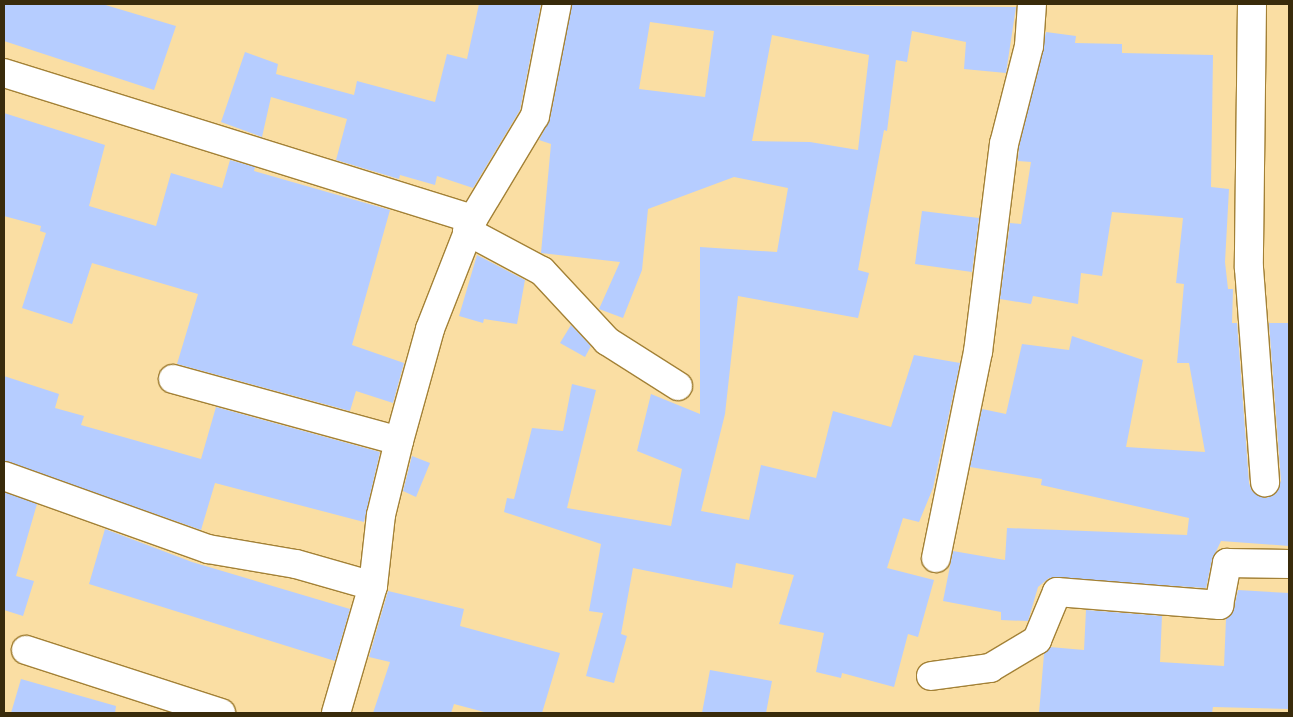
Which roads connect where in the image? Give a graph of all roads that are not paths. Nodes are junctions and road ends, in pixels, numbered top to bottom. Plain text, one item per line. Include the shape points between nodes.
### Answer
1 (557, 4) edge
2 (1032, 4) edge
3 (1252, 4) edge
4 (4, 74) edge
5 (470, 225) junction
6 (173, 379) dead end
7 (678, 386) dead end
8 (398, 441) junction
9 (4, 476) edge
10 (1264, 482) dead end
11 (936, 558) dead end
12 (1289, 564) edge
13 (373, 586) junction
14 (26, 650) dead end
15 (931, 676) dead end
16 (221, 713) edge
17 (336, 713) edge

1 - 5 street via 535,116
2 - 11 street via 1029,46 1004,144 978,352
3 - 10 street via 1248,268
4 - 5 street
5 - 7 street via 542,271 607,341
5 - 8 street via 430,330
6 - 8 street
8 - 13 street via 381,515
9 - 13 street via 208,549 296,564
12 - 15 street via 1227,563 1219,605 1057,592 1037,640 990,668
13 - 17 street
14 - 16 street

